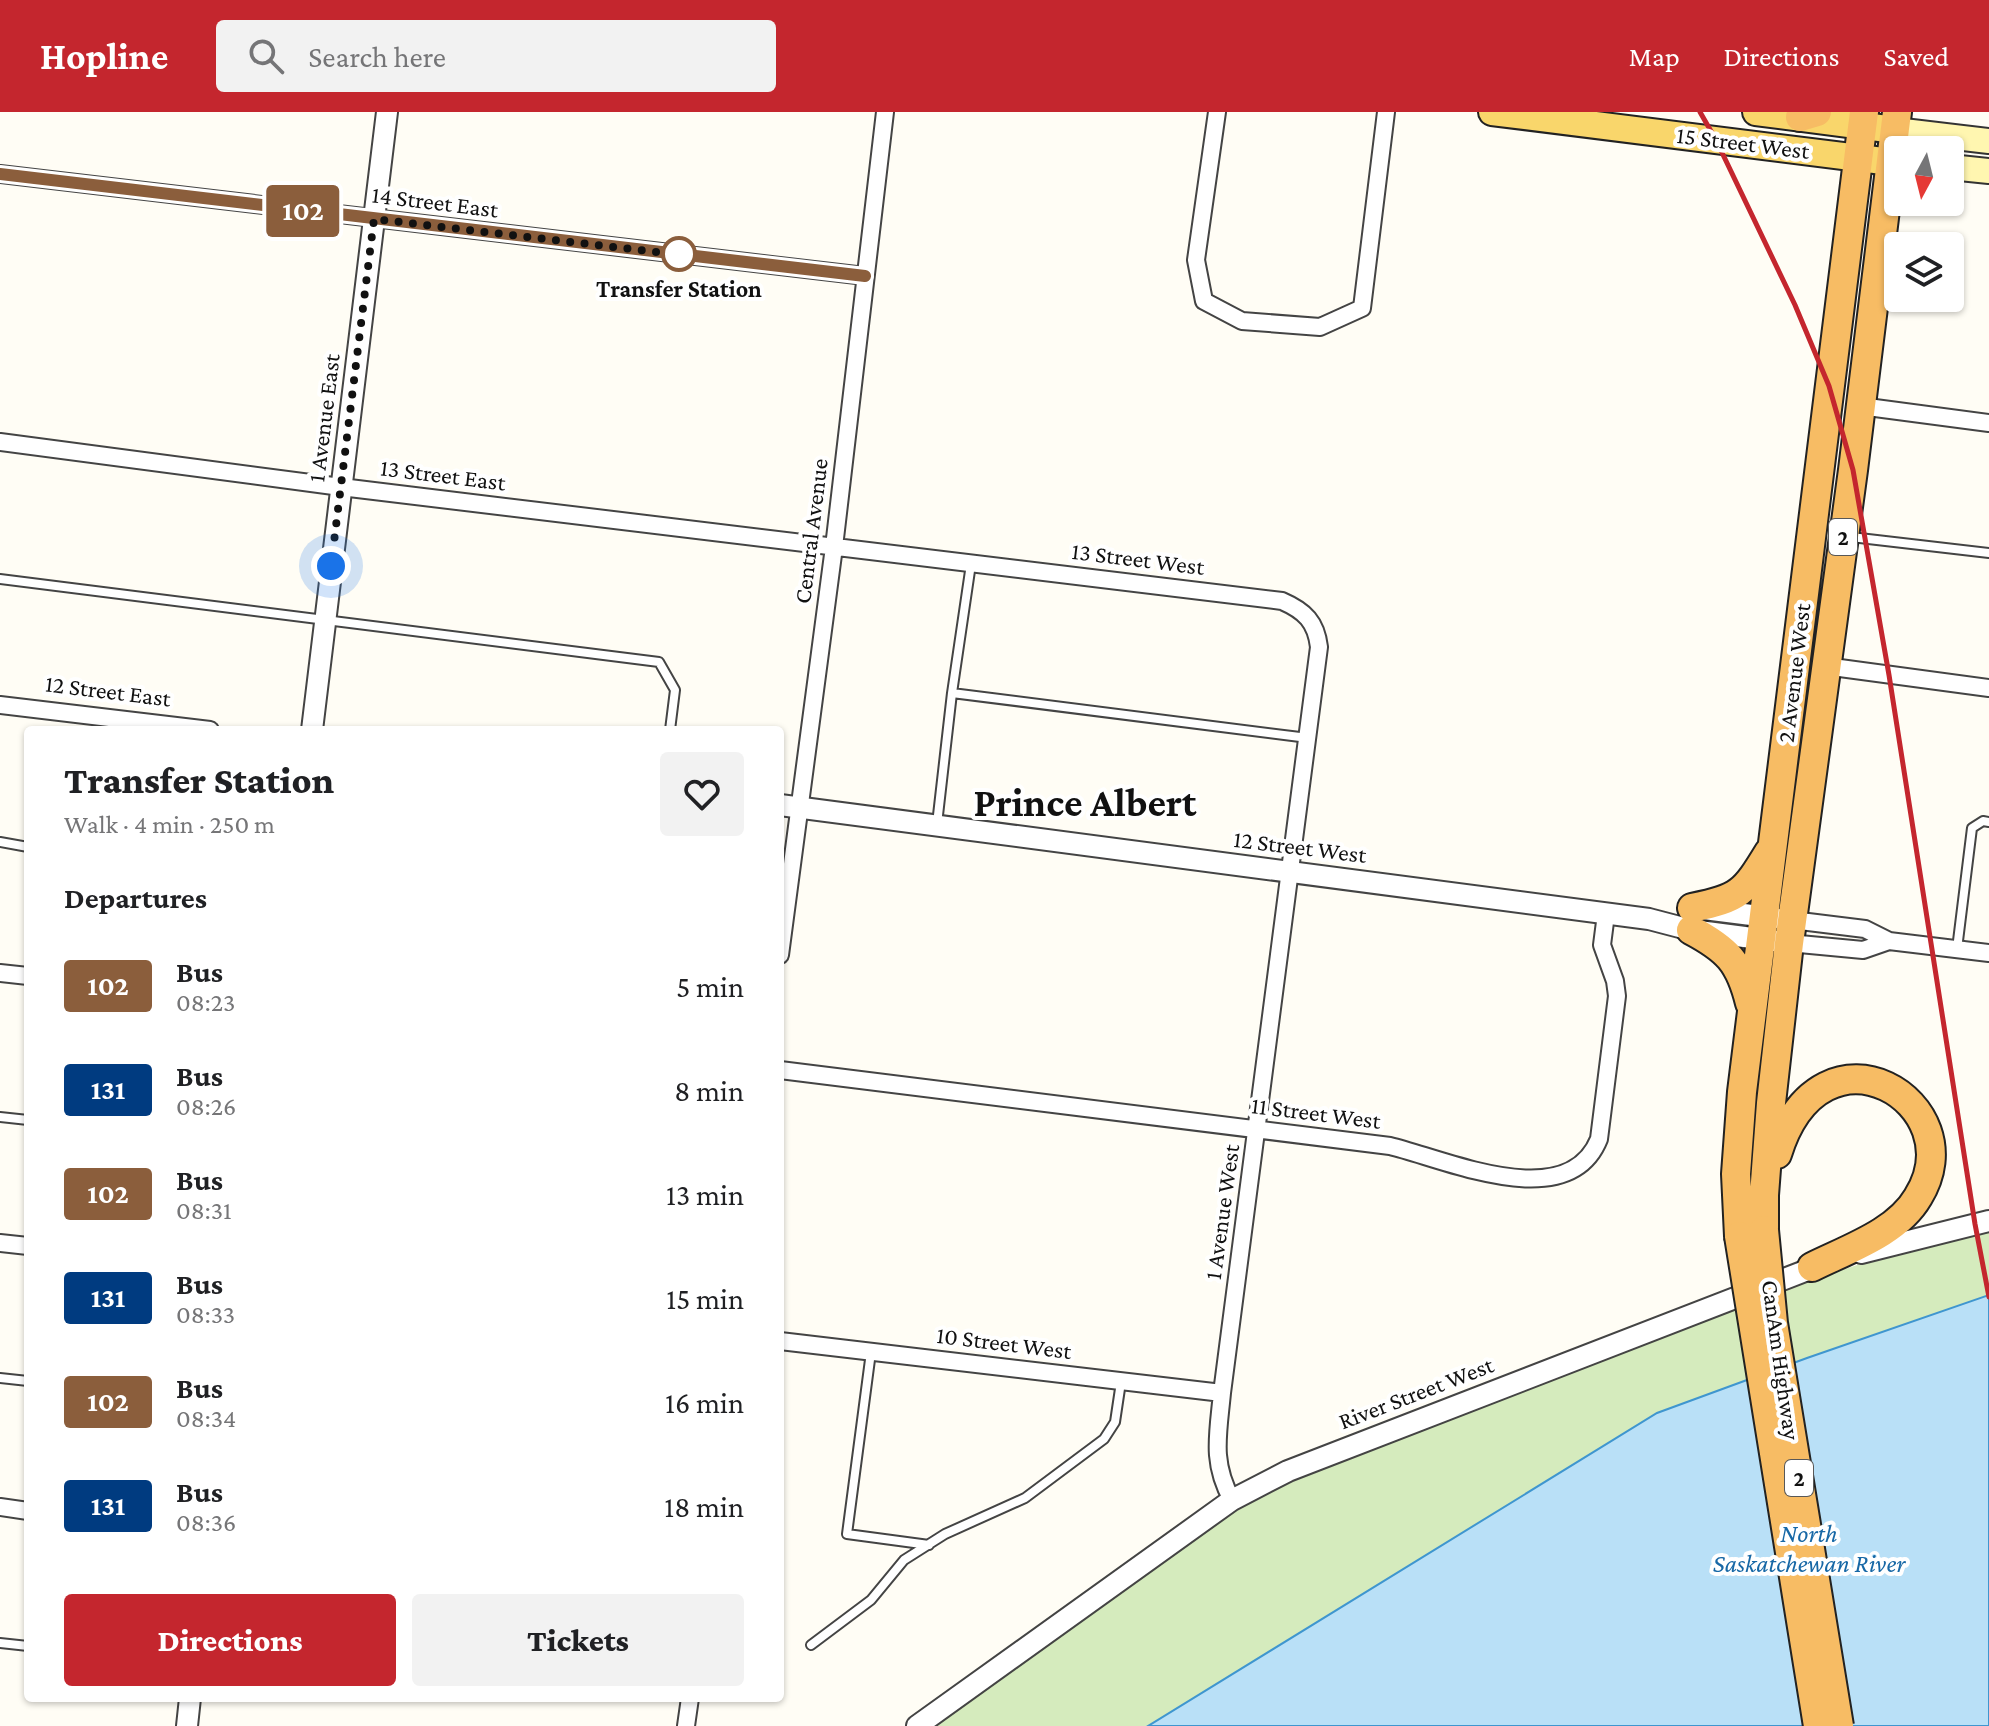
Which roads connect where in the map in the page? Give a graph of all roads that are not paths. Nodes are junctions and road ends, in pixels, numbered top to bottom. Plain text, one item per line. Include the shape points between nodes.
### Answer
1 (387, 112) edge
2 (885, 112) edge
3 (1217, 112) edge
4 (1386, 112) edge
5 (1492, 112) edge
6 (1756, 112) edge
7 (1808, 115) edge
8 (1863, 118) edge
9 (1896, 121) edge
10 (1989, 141) edge
11 (1858, 158) junction
12 (1884, 161) edge
13 (1964, 168) edge
14 (1989, 171) edge
15 (0, 174) edge
16 (1887, 216) edge
17 (374, 219) junction
18 (865, 276) junction
19 (1860, 406) junction
20 (1989, 423) edge
21 (0, 442) edge
22 (341, 487) junction
23 (1843, 536) junction
24 (834, 547) junction
25 (1989, 553) edge
26 (972, 563) junction
27 (0, 579) edge
28 (325, 620) junction
29 (1825, 666) junction
30 (1989, 688) edge
31 (952, 693) junction
32 (0, 705) edge
33 (176, 726) edge
34 (312, 726) edge
35 (670, 726) edge
36 (1308, 738) junction
37 (790, 806) edge
38 (1989, 822) edge
39 (937, 826) junction
40 (0, 842) edge
41 (1773, 844) junction
42 (24, 846) edge
43 (1291, 872) junction
44 (784, 895) edge
45 (1606, 914) junction
46 (1692, 919) junction
47 (1762, 928) junction
48 (1791, 931) junction
49 (1957, 949) junction
50 (1989, 953) edge
51 (0, 973) edge
52 (24, 976) edge
53 (1751, 1008) junction
54 (784, 1071) edge
55 (0, 1117) edge
56 (24, 1120) edge
57 (1257, 1130) junction
58 (1989, 1221) edge
59 (1752, 1233) junction
60 (0, 1243) edge
61 (24, 1246) edge
62 (1812, 1267) junction
63 (784, 1341) edge
64 (871, 1352) junction
65 (0, 1378) edge
66 (24, 1381) edge
67 (1121, 1382) junction
68 (1222, 1393) junction
69 (1232, 1500) junction
70 (0, 1507) edge
71 (24, 1510) edge
72 (929, 1545) junction
73 (0, 1643) edge
74 (811, 1645) dead end
75 (24, 1646) edge
76 (190, 1702) edge
77 (689, 1702) edge
78 (187, 1726) edge
79 (686, 1726) edge
80 (917, 1726) edge
81 (1818, 1726) edge
82 (1839, 1726) edge

1 - 17 street, 1 Avenue East
2 - 18 street, Central Avenue
3 - 4 street via 1196,260 1204,301 1242,321 1320,327 1362,308
5 - 11 main road, 15 Street West
6 - 7 main road, 15 Street West
7 - 8 main road, 15 Street West
8 - 9 main road, 15 Street West
8 - 11 highway, 2 Avenue West / 2
9 - 10 main road, 15 Street West
11 - 12 main road, 15 Street West
11 - 41 highway, 2 Avenue West / 2
13 - 14 main road
15 - 17 street, 14 Street East
16 - 19 highway, 2 Avenue West / 2
17 - 18 street, 14 Street East
17 - 22 street, 1 Avenue East
18 - 24 street, Central Avenue
19 - 20 street
19 - 23 highway, 2 Avenue West / 2
21 - 22 street, 13 Street East
22 - 24 street, 13 Street East
22 - 28 street, 1 Avenue East
23 - 25 lane
23 - 29 highway, 2 Avenue West / 2
24 - 26 street, 13 Street West
24 - 37 street, Central Avenue
26 - 31 lane
26 - 36 street, 13 Street West via 1282,601 1297,608 1310,619 1319,647
27 - 28 lane
28 - 34 street, 1 Avenue East
28 - 35 lane via 659,662 675,690
29 - 30 street
29 - 48 highway, 2 Avenue West / 2
31 - 36 lane
31 - 39 lane
32 - 33 street, 12 Street East
36 - 43 street, 1 Avenue West
37 - 39 street, 12 Street West
37 - 44 street, Central Avenue
38 - 49 lane via 1972,828
39 - 43 street, 12 Street West
40 - 42 lane
41 - 46 highway via 1749,884
41 - 47 highway, 2 Avenue West / 2
43 - 45 street, 12 Street West
43 - 57 street, 1 Avenue West
45 - 46 street, 12 Street West
45 - 57 street, 11 Street West via 1602,945 1615,981 1617,1006 1599,1139 1579,1167 1537,1177 1497,1176 1390,1146
46 - 47 street, 12 Street West
46 - 53 highway via 1740,970
47 - 48 street, 12 Street West
47 - 53 highway, 2 Avenue West / 2
48 - 49 street, 12 Street West via 1863,950 1889,941
48 - 59 highway, 2 Avenue West / 2 via 1764,1195
49 - 50 street, 12 Street West
51 - 52 street
53 - 59 highway, 2 Avenue West / 2 via 1736,1174
54 - 57 street, 11 Street West
55 - 56 lane
57 - 68 street, 1 Avenue West
58 - 62 street, River Street West
59 - 62 highway via 1785,1127 1798,1106 1836,1082 1856,1079 1896,1090 1911,1104 1930,1139 1927,1180 1918,1198 1889,1227
59 - 81 highway, CanAm Highway / 2, bridge
59 - 82 highway, CanAm Highway / 2, bridge via 1773,1323
60 - 61 street
62 - 69 street, River Street West via 1327,1455
63 - 64 street, 10 Street West
64 - 67 street, 10 Street West
64 - 72 lane via 847,1534
65 - 66 lane
67 - 68 street, 10 Street West
67 - 72 lane via 1115,1422 1104,1439 1025,1498
68 - 69 street, 1 Avenue West via 1216,1453
69 - 80 street, River Street West
70 - 71 street
72 - 74 lane via 904,1560 871,1600
73 - 75 lane
76 - 78 street
77 - 79 street

